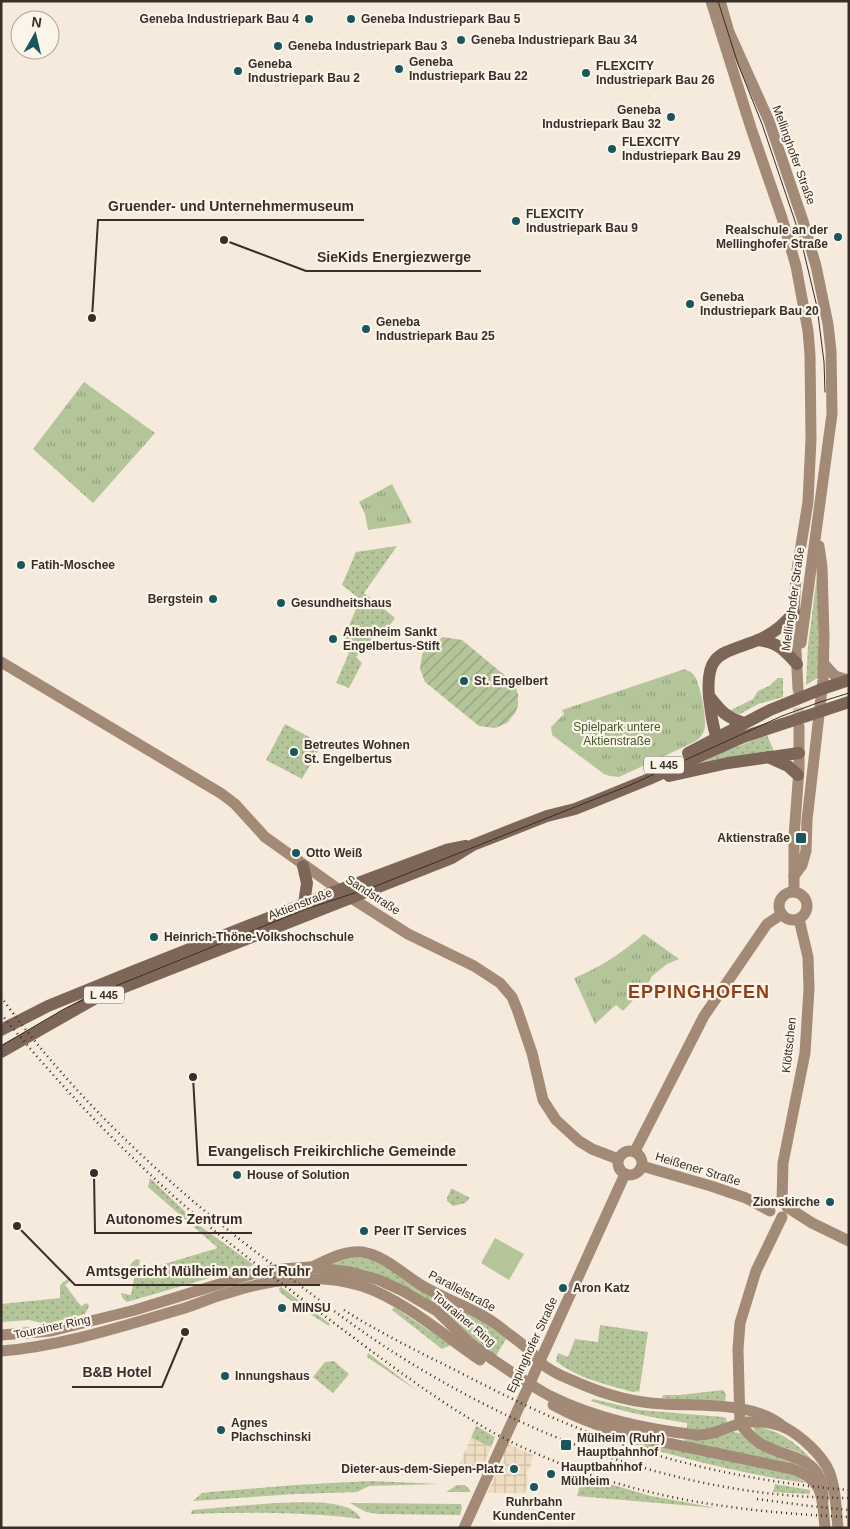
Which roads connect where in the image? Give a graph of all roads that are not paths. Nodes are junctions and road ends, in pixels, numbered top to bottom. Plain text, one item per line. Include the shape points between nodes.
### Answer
1 (711, 1) edge
2 (720, 1) edge
3 (750, 78) junction
4 (737, 81) junction
5 (811, 435) junction
6 (829, 445) junction
7 (817, 529) junction
8 (794, 612) junction
9 (758, 640) junction
10 (1, 662) edge
11 (798, 664) junction
12 (824, 664) junction
13 (849, 680) edge
14 (798, 689) tunnel mouth
15 (822, 689) junction
16 (709, 696) junction
17 (849, 702) edge
18 (820, 710) junction
19 (744, 723) junction
20 (799, 727) tunnel mouth
21 (718, 743) junction
22 (799, 753) junction
23 (768, 757) junction
24 (798, 775) junction
25 (649, 780) junction
26 (547, 816) junction
27 (473, 845) junction
28 (304, 866) junction
29 (794, 876) junction
30 (340, 890) junction
31 (794, 892) junction
32 (352, 898) junction
33 (304, 904) junction
34 (782, 914) junction
35 (799, 919) junction
36 (1, 1030) edge
37 (1, 1052) edge
38 (635, 1151) junction
39 (618, 1159) junction
40 (642, 1166) junction
41 (624, 1174) junction
42 (778, 1209) junction
43 (849, 1241) edge
44 (310, 1267) junction
45 (1, 1335) edge
46 (1, 1350) edge
47 (490, 1362) junction
48 (539, 1362) junction
49 (739, 1408) junction
50 (740, 1424) junction
51 (785, 1428) junction
52 (823, 1501) junction
53 (464, 1528) edge
54 (825, 1528) edge
55 (838, 1528) edge

1 - 4 main road, Mellinghofer Straße
2 - 3 main road, Mellinghofer Straße via 729,32
3 - 4 main road
3 - 6 main road, Mellinghofer Straße via 771,125 816,266 831,351
4 - 5 main road, Mellinghofer Straße via 798,276 810,355
5 - 6 main road
5 - 8 main road, Mellinghofer Straße via 808,502 796,576
6 - 7 main road, Mellinghofer Straße
7 - 11 main road, Mellinghofer Straße
7 - 12 main road via 822,567
8 - 9 main road via 779,629
8 - 11 main road, Mellinghofer Straße
9 - 11 main road via 772,642
9 - 16 main road via 719,656 709,673
10 - 28 main road, Sandstraße via 224,795 264,837
11 - 14 main road
12 - 13 main road via 835,676
12 - 15 main road
13 - 15 main road, Aktienstraße / L 445
15 - 18 main road
15 - 19 main road, Aktienstraße / L 445
16 - 19 main road via 729,718
16 - 21 main road
17 - 18 main road, Aktienstraße / L 445
18 - 21 main road, Aktienstraße / L 445
18 - 29 main road via 806,850 802,865
19 - 21 main road, Aktienstraße / L 445
20 - 22 main road
21 - 25 main road, Aktienstraße / L 445
21 - 26 main road, Aktienstraße / L 445 via 566,805
22 - 23 main road
22 - 24 main road
23 - 24 main road via 788,766
23 - 25 main road
24 - 29 main road
25 - 26 main road, Aktienstraße / L 445 via 575,809
26 - 27 main road, Aktienstraße / L 445
27 - 30 main road, Aktienstraße / L 445 via 446,850
27 - 32 main road, Aktienstraße / L 445 via 452,858
28 - 30 main road, Sandstraße
28 - 33 main road via 307,883
29 - 31 main road
30 - 32 main road, Sandstraße
30 - 33 main road, Aktienstraße / L 445
31 - 34 main road via 786,893 781,899
31 - 35 main road via 802,894 808,905 806,914
32 - 37 main road, Aktienstraße / L 445 via 94,999
32 - 39 main road, Sandstraße via 408,934 474,966 500,983 517,1009 543,1100 556,1120 578,1141
33 - 36 main road, Aktienstraße / L 445 via 76,994
34 - 35 main road via 791,920
34 - 38 main road via 767,924 704,1016
35 - 42 main road, Klöttschen via 807,951 809,990 805,1053 778,1183
38 - 39 main road via 628,1150
38 - 40 main road via 640,1155
39 - 41 main road via 620,1171
40 - 41 main road via 632,1175
40 - 42 main road, Heißener Straße via 695,1180
41 - 48 main road, Eppinghofer Straße
42 - 43 main road, Heißener Straße
42 - 49 main road, Klöttschen via 771,1239 751,1284 740,1323
44 - 45 main road, Tourainer Ring via 252,1274 51,1331
44 - 47 main road, Tourainer Ring via 350,1272 403,1291 437,1311
44 - 48 main road, Parallelstraße via 351,1252 370,1254 442,1297 479,1313 532,1352
46 - 47 main road, Tourainer Ring via 62,1342 257,1284 311,1278 374,1291
47 - 50 main road, Tourainer Ring, bridge via 549,1395 590,1413 639,1427 709,1435
47 - 52 main road, Tourainer Ring, bridge via 547,1402 587,1421 630,1436 801,1472 814,1480
48 - 49 main road, Parallelstraße via 571,1380 618,1398 671,1405
48 - 53 main road, Eppinghofer Straße
49 - 50 main road, Klöttschen
49 - 51 main road, Parallelstraße via 768,1417
50 - 51 main road, Tourainer Ring via 768,1423
50 - 52 main road via 757,1442 796,1457 815,1470 824,1489
51 - 55 main road, Tourainer Ring via 810,1446 828,1471 835,1494
52 - 54 main road, Tourainer Ring

